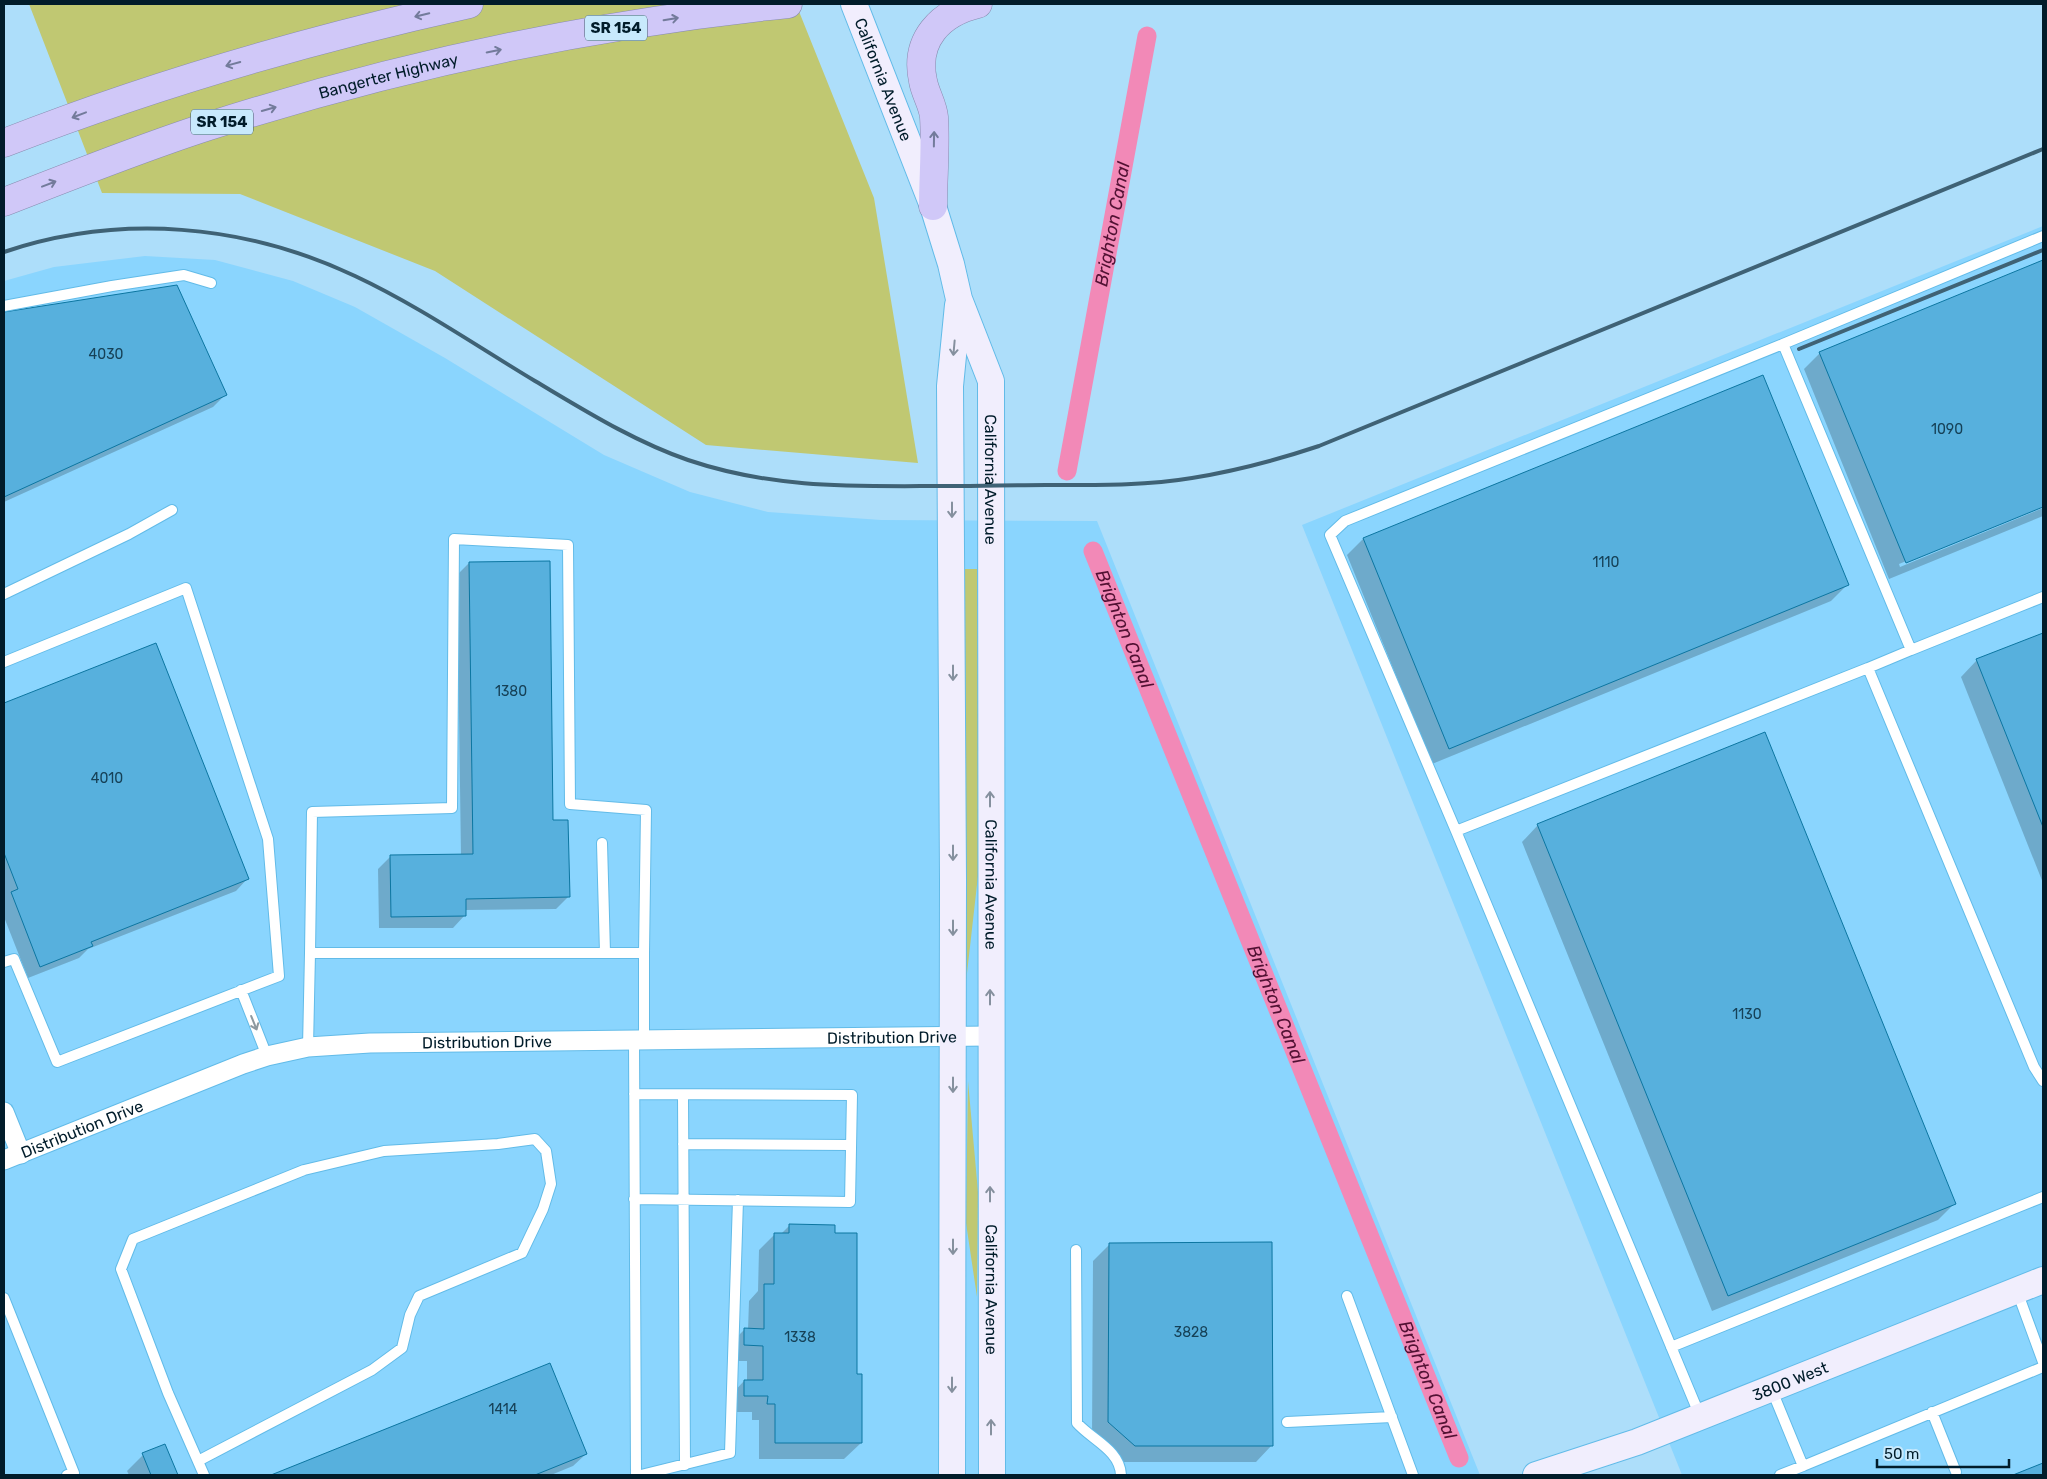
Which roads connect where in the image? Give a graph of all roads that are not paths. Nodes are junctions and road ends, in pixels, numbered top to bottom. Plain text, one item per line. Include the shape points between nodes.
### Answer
1 (469, 4) edge
2 (788, 4) edge
3 (854, 4) edge
4 (978, 4) edge
5 (4, 143) edge
6 (4, 202) edge
7 (933, 206) junction
8 (2043, 236) edge
9 (211, 283) dead end
10 (958, 300) junction
11 (4, 306) edge
12 (1783, 344) junction
13 (172, 510) dead end
14 (4, 594) edge
15 (2043, 597) edge
16 (1911, 650) junction
17 (4, 662) edge
18 (1868, 668) junction
19 (1456, 831) junction
20 (602, 843) dead end
21 (310, 953) junction
22 (605, 953) junction
23 (644, 953) junction
24 (4, 962) edge
25 (241, 990) junction
26 (953, 1036) junction
27 (990, 1036) junction
28 (639, 1039) junction
29 (308, 1047) junction
30 (267, 1056) junction
31 (2043, 1081) edge
32 (634, 1094) junction
33 (683, 1095) junction
34 (4, 1112) edge
35 (683, 1144) junction
36 (851, 1145) junction
37 (12, 1157) edge
38 (2043, 1196) edge
39 (634, 1199) junction
40 (683, 1199) junction
41 (738, 1200) junction
42 (1076, 1250) dead end
43 (2043, 1280) edge
44 (2017, 1291) junction
45 (1347, 1296) dead end
46 (4, 1298) edge
47 (1671, 1347) junction
48 (2043, 1362) edge
49 (2043, 1367) edge
50 (1771, 1388) junction
51 (1932, 1412) junction
52 (1700, 1416) junction
53 (1392, 1417) junction
54 (1287, 1422) dead end
55 (198, 1461) junction
56 (685, 1465) junction
57 (1803, 1466) junction
58 (1956, 1472) dead end
59 (72, 1474) edge
60 (204, 1475) edge
61 (636, 1475) edge
62 (642, 1475) edge
63 (952, 1475) edge
64 (992, 1475) edge
65 (1121, 1475) edge
66 (1413, 1475) edge
67 (1536, 1475) edge
68 (1780, 1475) edge

1 -> 5 highway via 225,66 96,108
6 -> 2 highway, Bangerter Highway / SR 154 via 207,127 419,68 571,36
3 - 7 main road, California Avenue
7 -> 4 highway via 934,116 923,84 922,58 926,42 938,24 954,12
7 - 10 main road, California Avenue
8 - 12 lane
9 - 11 lane via 184,275
10 -> 26 main road, California Avenue via 950,386
27 -> 10 main road, California Avenue via 990,381
12 - 16 lane
12 - 19 lane via 1345,521 1330,535
13 - 14 lane
15 - 16 lane
16 - 18 lane
17 - 25 lane via 186,588 268,839 279,976
18 - 19 lane
18 - 31 lane
19 - 47 lane
20 - 22 lane
21 - 22 lane
21 - 23 lane via 312,812 452,808 454,539 568,545 570,804 646,810
21 - 29 lane
22 - 23 lane
23 - 28 lane
24 - 25 lane via 14,959 57,1062
25 -> 30 lane
26 - 27 street, Distribution Drive
26 - 28 street, Distribution Drive
26 -> 63 main road, California Avenue
64 -> 27 main road, California Avenue
28 - 29 street, Distribution Drive via 370,1043
28 - 32 lane
29 - 30 street, Distribution Drive
30 - 37 street, Distribution Drive
32 - 33 lane
32 - 39 lane
33 - 35 lane
33 - 36 lane via 852,1094
34 - 37 street
35 - 36 lane
35 - 40 lane
36 - 41 lane via 850,1202
38 - 47 lane
39 - 40 lane
39 - 61 lane
40 - 41 lane
40 - 56 lane
41 - 56 lane via 730,1452
42 - 65 lane via 1078,1423 1114,1455
43 - 44 main road, 3800 West
44 - 48 lane
44 - 50 main road, 3800 West
45 - 53 lane
46 - 59 lane
47 - 52 lane
49 - 51 lane
50 - 52 main road, 3800 West
50 - 57 lane
51 - 57 lane
51 - 58 lane
52 - 67 main road, 3800 West via 1620,1448
53 - 54 lane
53 - 66 lane
55 - 55 lane via 168,1393 121,1269 133,1239 304,1170 384,1151 535,1139 546,1151 551,1184 522,1253 419,1296 410,1315 402,1348 395,1354 372,1370
55 - 60 lane
56 - 62 lane
57 - 68 lane

